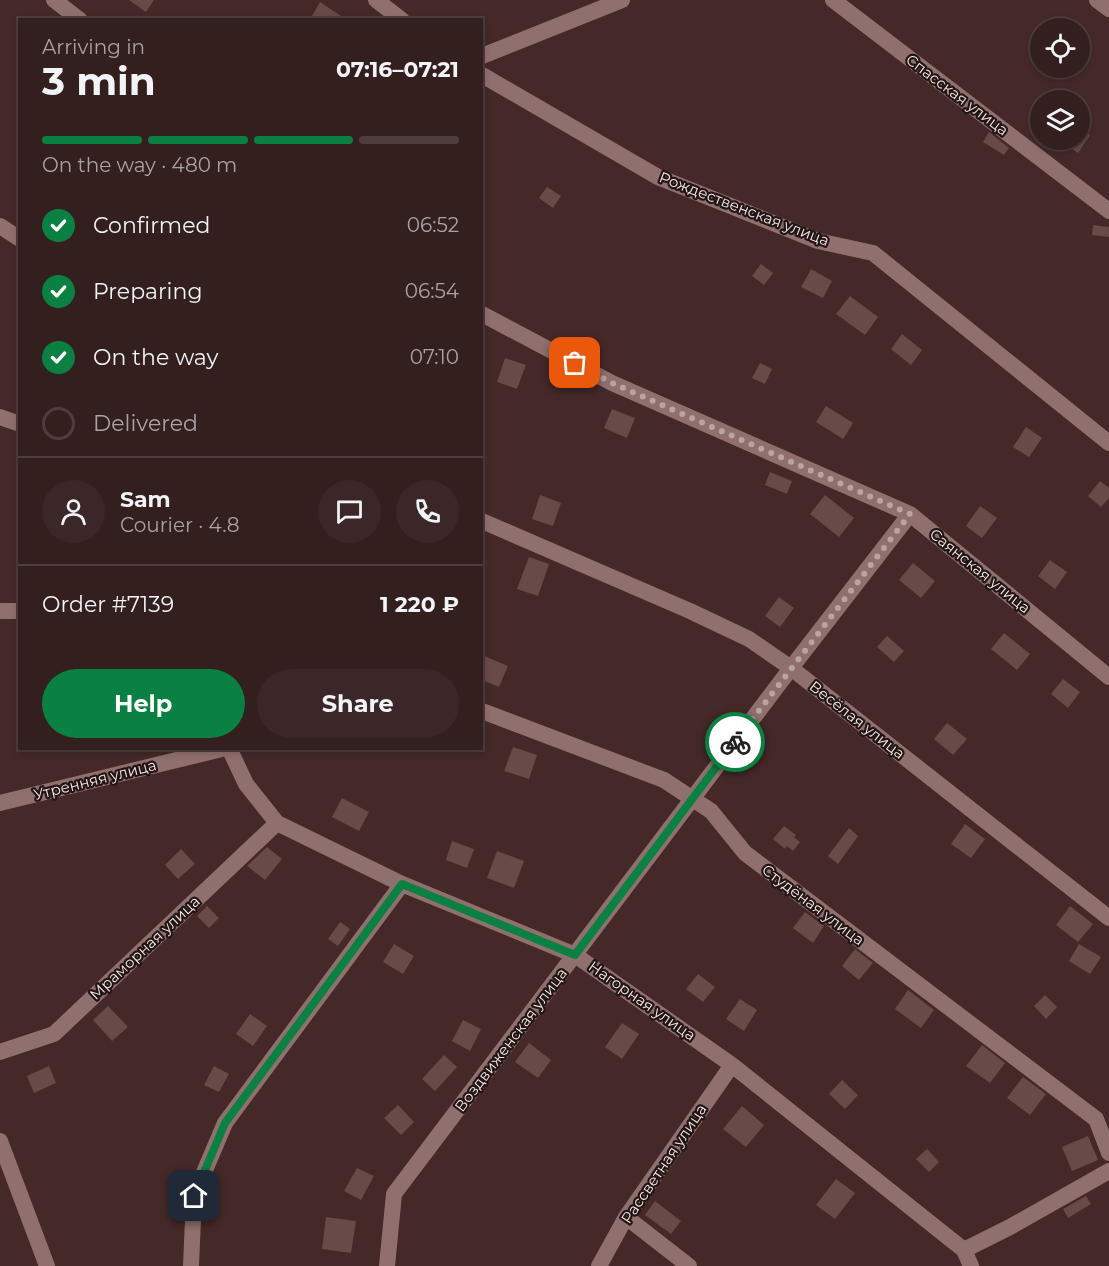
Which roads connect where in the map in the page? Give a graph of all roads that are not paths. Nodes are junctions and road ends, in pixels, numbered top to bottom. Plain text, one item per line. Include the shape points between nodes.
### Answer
1 (54, 0) edge
2 (376, 0) edge
3 (622, 0) edge
4 (833, 0) edge
5 (1097, 0) edge
6 (591, 5) edge
7 (1109, 9) edge
8 (77, 18) edge
9 (399, 18) edge
10 (483, 56) edge
11 (483, 76) edge
12 (1109, 211) edge
13 (0, 226) edge
14 (18, 238) edge
15 (483, 315) edge
16 (0, 417) edge
17 (18, 423) edge
18 (1109, 443) edge
19 (910, 514) junction
20 (483, 521) edge
21 (1, 611) edge
22 (18, 611) edge
23 (790, 668) junction
24 (1109, 677) edge
25 (483, 711) edge
26 (220, 750) edge
27 (229, 750) edge
28 (692, 799) junction
29 (0, 803) edge
30 (277, 823) junction
31 (402, 884) junction
32 (1109, 918) edge
33 (575, 955) junction
34 (0, 1052) edge
35 (732, 1065) junction
36 (0, 1141) edge
37 (1109, 1153) edge
38 (1109, 1171) edge
39 (626, 1217) junction
40 (964, 1250) junction
41 (47, 1266) edge
42 (191, 1266) edge
43 (387, 1266) edge
44 (599, 1266) edge
45 (689, 1266) edge
46 (971, 1266) edge

1 - 8 street
2 - 9 street
3 - 6 street
4 - 12 street, Спасская улица
5 - 7 street
6 - 10 street
11 - 18 street, Рождественская улица via 658,177 818,241 873,253
13 - 14 street
15 - 19 street, Саянская улица via 612,383
16 - 17 street
19 - 23 street, Воздвиженская улица
19 - 24 street, Саянская улица
20 - 23 street, Весёлая улица via 749,639
21 - 22 street
23 - 28 street, Воздвиженская улица
23 - 32 street, Весёлая улица
25 - 28 street, Студёная улица via 664,780
26 - 29 street, Утренняя улица
27 - 30 street, Нагорная улица via 246,784
28 - 33 street, Воздвиженская улица
28 - 37 street, Студёная улица via 711,811 745,853 1096,1119
30 - 31 street, Нагорная улица
30 - 34 street, Мраморная улица via 54,1034
31 - 33 street, Нагорная улица
31 - 42 street via 225,1123 194,1196
33 - 35 street, Нагорная улица
33 - 43 street, Воздвиженская улица via 394,1194
35 - 39 street, Рассветная улица
35 - 40 street, Нагорная улица
36 - 41 street
38 - 40 street
39 - 44 street, Рассветная улица
39 - 45 street
40 - 46 street, Нагорная улица

